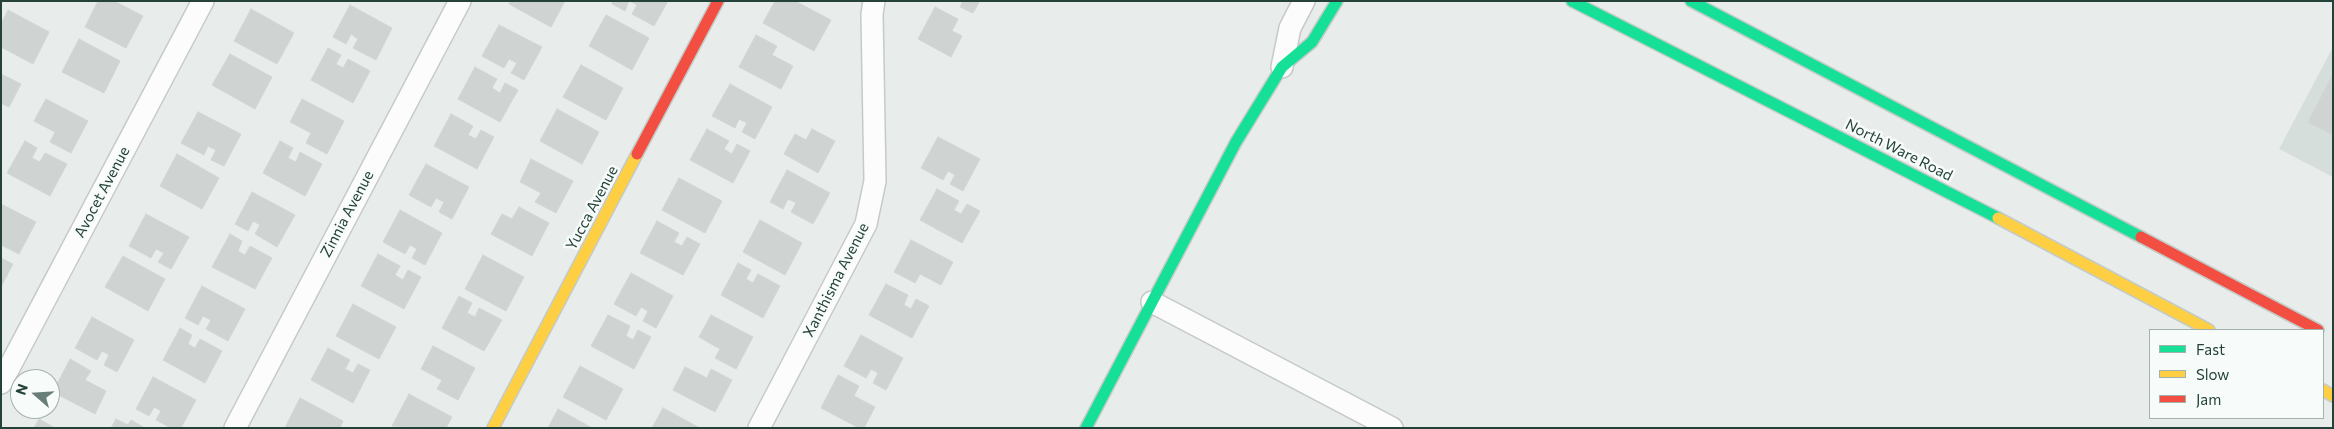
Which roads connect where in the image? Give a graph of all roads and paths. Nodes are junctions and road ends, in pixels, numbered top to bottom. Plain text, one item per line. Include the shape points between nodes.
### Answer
1 (202, 1) edge
2 (460, 1) edge
3 (718, 1) edge
4 (874, 1) edge
5 (1304, 1) edge
6 (1337, 1) edge
7 (1572, 1) edge
8 (1691, 1) edge
9 (1282, 68) junction
10 (1152, 302) junction
11 (2207, 329) edge
12 (2315, 329) edge
13 (1, 383) edge
14 (235, 428) edge
15 (493, 428) edge
16 (759, 428) edge
17 (1086, 428) edge
18 (1392, 428) edge

1 - 13 street, Avocet Avenue
2 - 14 street, Zinnia Avenue
3 - 15 main road, Yucca Avenue
4 - 16 street, Xanthisma Avenue via 875,181 866,224
5 - 9 street via 1290,28
6 - 9 main road via 1312,42
7 - 11 main road, North Ware Road via 1912,173
8 - 12 main road
9 - 10 main road via 1236,142
10 - 17 main road
10 - 18 street

